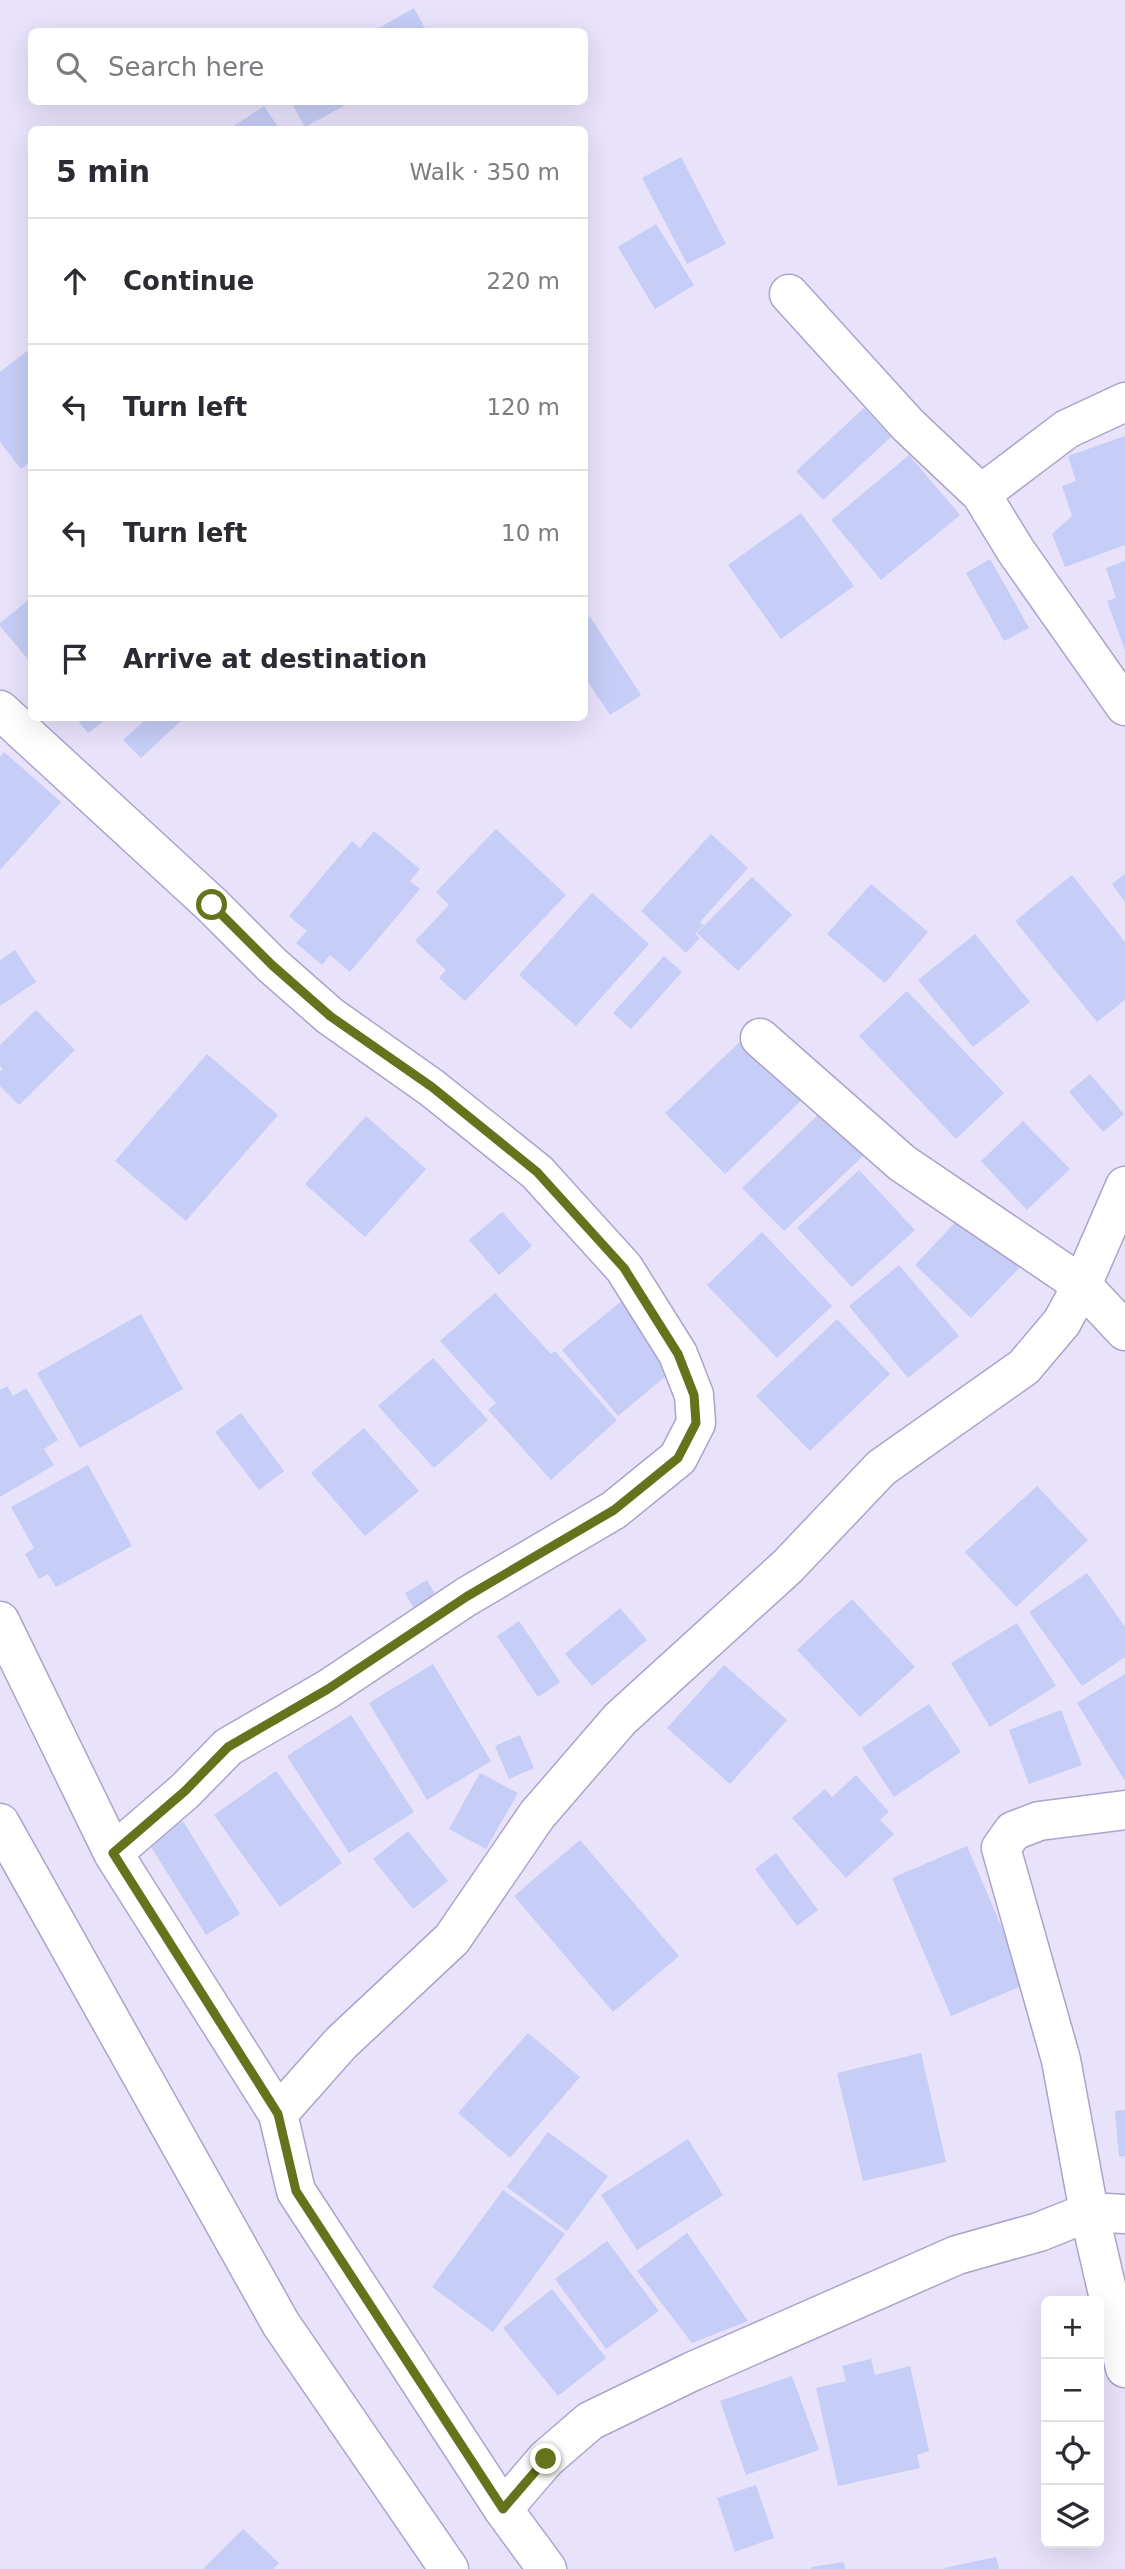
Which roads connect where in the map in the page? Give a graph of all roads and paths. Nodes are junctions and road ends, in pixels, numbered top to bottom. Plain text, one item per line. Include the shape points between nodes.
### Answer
1 (789, 294) dead end
2 (1125, 402) edge
3 (981, 495) junction
4 (1125, 706) edge
5 (0, 710) edge
6 (760, 1038) dead end
7 (1125, 1186) edge
8 (1082, 1285) junction
9 (1125, 1331) edge
10 (0, 1621) edge
11 (1125, 1810) edge
12 (0, 1823) edge
13 (113, 1853) junction
14 (278, 2114) junction
15 (1107, 2213) edge
16 (1125, 2368) edge
17 (503, 2509) junction
18 (449, 2569) edge
19 (547, 2569) edge

1 - 3 street via 908,425
2 - 3 street via 1067,429
3 - 4 street
5 - 13 street via 330,1016 432,1087 537,1172 624,1268 678,1354 694,1395 696,1423 678,1458 614,1510 228,1747
6 - 8 street via 902,1163
7 - 8 street
8 - 9 street
8 - 14 street via 1062,1322 1024,1367 881,1468 788,1566 620,1719 537,1815 452,1939 341,2043
10 - 13 street
11 - 15 street via 1040,1821 1013,1831 1001,1848
12 - 18 street via 281,2324
13 - 14 street
14 - 17 street via 296,2191
15 - 16 street
15 - 17 street via 957,2255 703,2366 590,2421 546,2459
17 - 19 street

